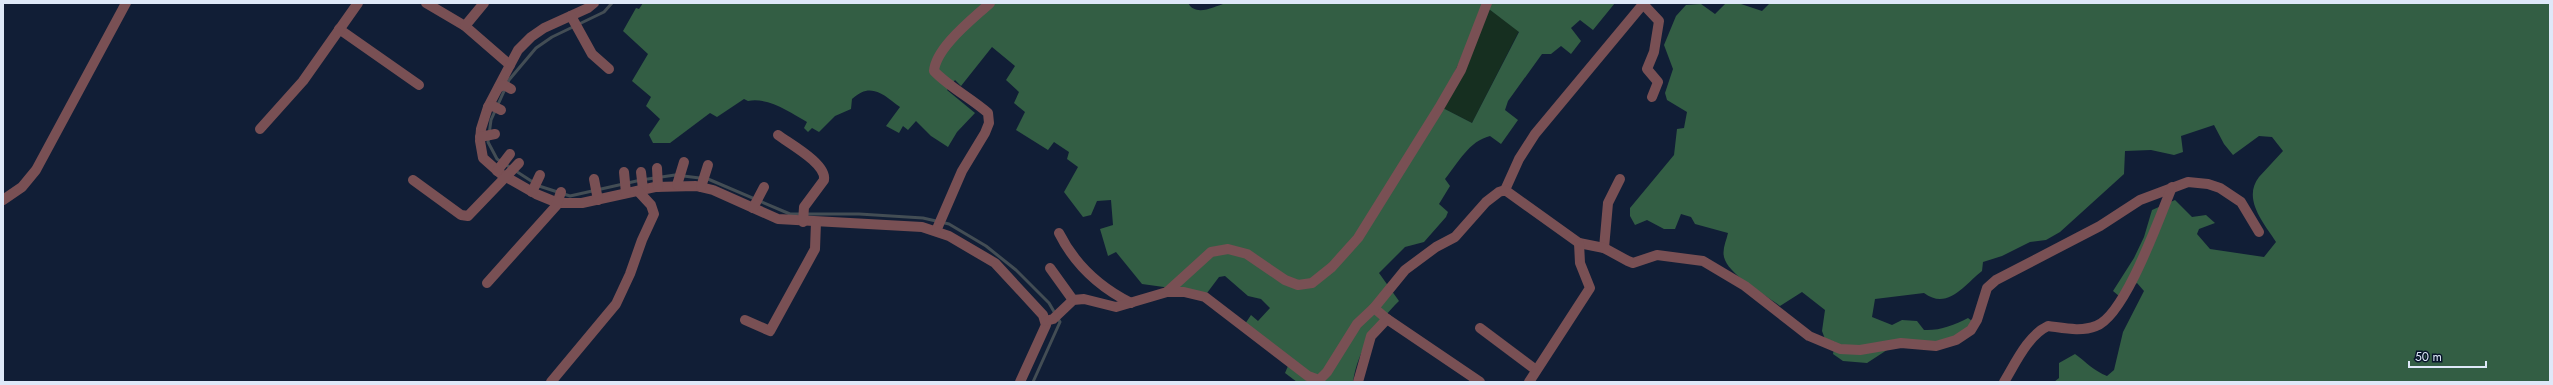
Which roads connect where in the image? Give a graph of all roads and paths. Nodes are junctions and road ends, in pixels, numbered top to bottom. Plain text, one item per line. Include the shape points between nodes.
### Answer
1 (126, 3) edge
2 (358, 3) edge
3 (426, 3) edge
4 (484, 3) edge
5 (594, 3) edge
6 (990, 3) edge
7 (1487, 3) edge
8 (1643, 3) edge
9 (574, 22) junction
10 (465, 26) junction
11 (340, 30) junction
12 (510, 65) junction
13 (609, 69) dead end
14 (419, 85) dead end
15 (1652, 97) dead end
16 (260, 128) dead end
17 (778, 135) dead end
18 (683, 165) dead end
19 (513, 169) junction
20 (1620, 179) dead end
21 (413, 180) dead end
22 (641, 182) junction
23 (678, 182) junction
24 (2172, 187) junction
25 (763, 189) dead end
26 (1505, 190) junction
27 (561, 192) dead end
28 (3, 200) edge
29 (558, 203) junction
30 (755, 205) junction
31 (804, 214) junction
32 (816, 222) junction
33 (939, 223) junction
34 (2259, 232) dead end
35 (1059, 233) dead end
36 (1580, 243) junction
37 (1604, 248) junction
38 (1050, 268) dead end
39 (487, 283) dead end
40 (1167, 292) junction
41 (1073, 300) junction
42 (1131, 303) junction
43 (1374, 308) junction
44 (745, 320) dead end
45 (1049, 320) junction
46 (1387, 320) junction
47 (1480, 328) dead end
48 (1536, 370) junction
49 (551, 382) edge
50 (1020, 382) edge
51 (1358, 382) edge
52 (1480, 382) edge
53 (1529, 382) edge
54 (2004, 382) edge

1 - 28 street via 36,170 22,187
2 - 11 street
3 - 10 street
4 - 10 street
5 - 9 street
6 - 33 street via 946,45 934,66 934,71 939,76 967,95 988,113 989,117 985,133 962,171
7 - 40 street via 1460,70 1438,108 1358,238 1332,267 1312,283 1298,286 1247,254 1228,249 1211,252
8 - 15 street via 1659,21 1654,52 1646,69 1658,82
8 - 26 street via 1535,134 1519,159
9 - 12 street via 531,37 518,50
9 - 13 street via 592,54
10 - 12 street
11 - 14 street
11 - 16 street via 303,81
12 - 19 street via 506,87 495,108 483,158 505,161
17 - 31 street via 820,166 824,172 824,180
18 - 23 street
19 - 21 street via 468,216 464,217
19 - 29 street via 536,183
20 - 37 street via 1608,203
22 - 23 street via 658,176
22 - 29 street via 596,189 582,203
22 - 49 street via 654,214 630,274 609,314
23 - 30 street via 704,175 713,190
24 - 34 street via 2188,182 2220,188 2241,202
24 - 37 street via 2140,200 2100,226 1996,280 1987,288 1977,320 1971,330 1956,340 1936,346 1902,343 1860,350 1840,349 1809,336 1745,286 1703,261 1657,255 1633,263
24 - 54 street via 2135,276 2121,301 2098,326 2085,329 2048,326 2043,328 2026,347
25 - 30 street
26 - 36 street
26 - 43 street via 1486,202 1455,237 1436,247 1405,270
27 - 29 street
29 - 39 street
30 - 31 street via 778,219
31 - 32 street
32 - 33 street via 912,226
32 - 44 street via 815,249 770,331
33 - 45 street via 995,263
35 - 42 street via 1084,270 1115,295
36 - 37 street
36 - 48 street via 1580,263 1590,288
38 - 41 street
40 - 42 street
40 - 43 street via 1205,296 1308,376 1319,380 1328,372 1357,324
41 - 42 street via 1116,307
41 - 45 street
43 - 46 street
45 - 50 street
46 - 51 street via 1371,336
46 - 52 street
47 - 48 street
48 - 53 street

